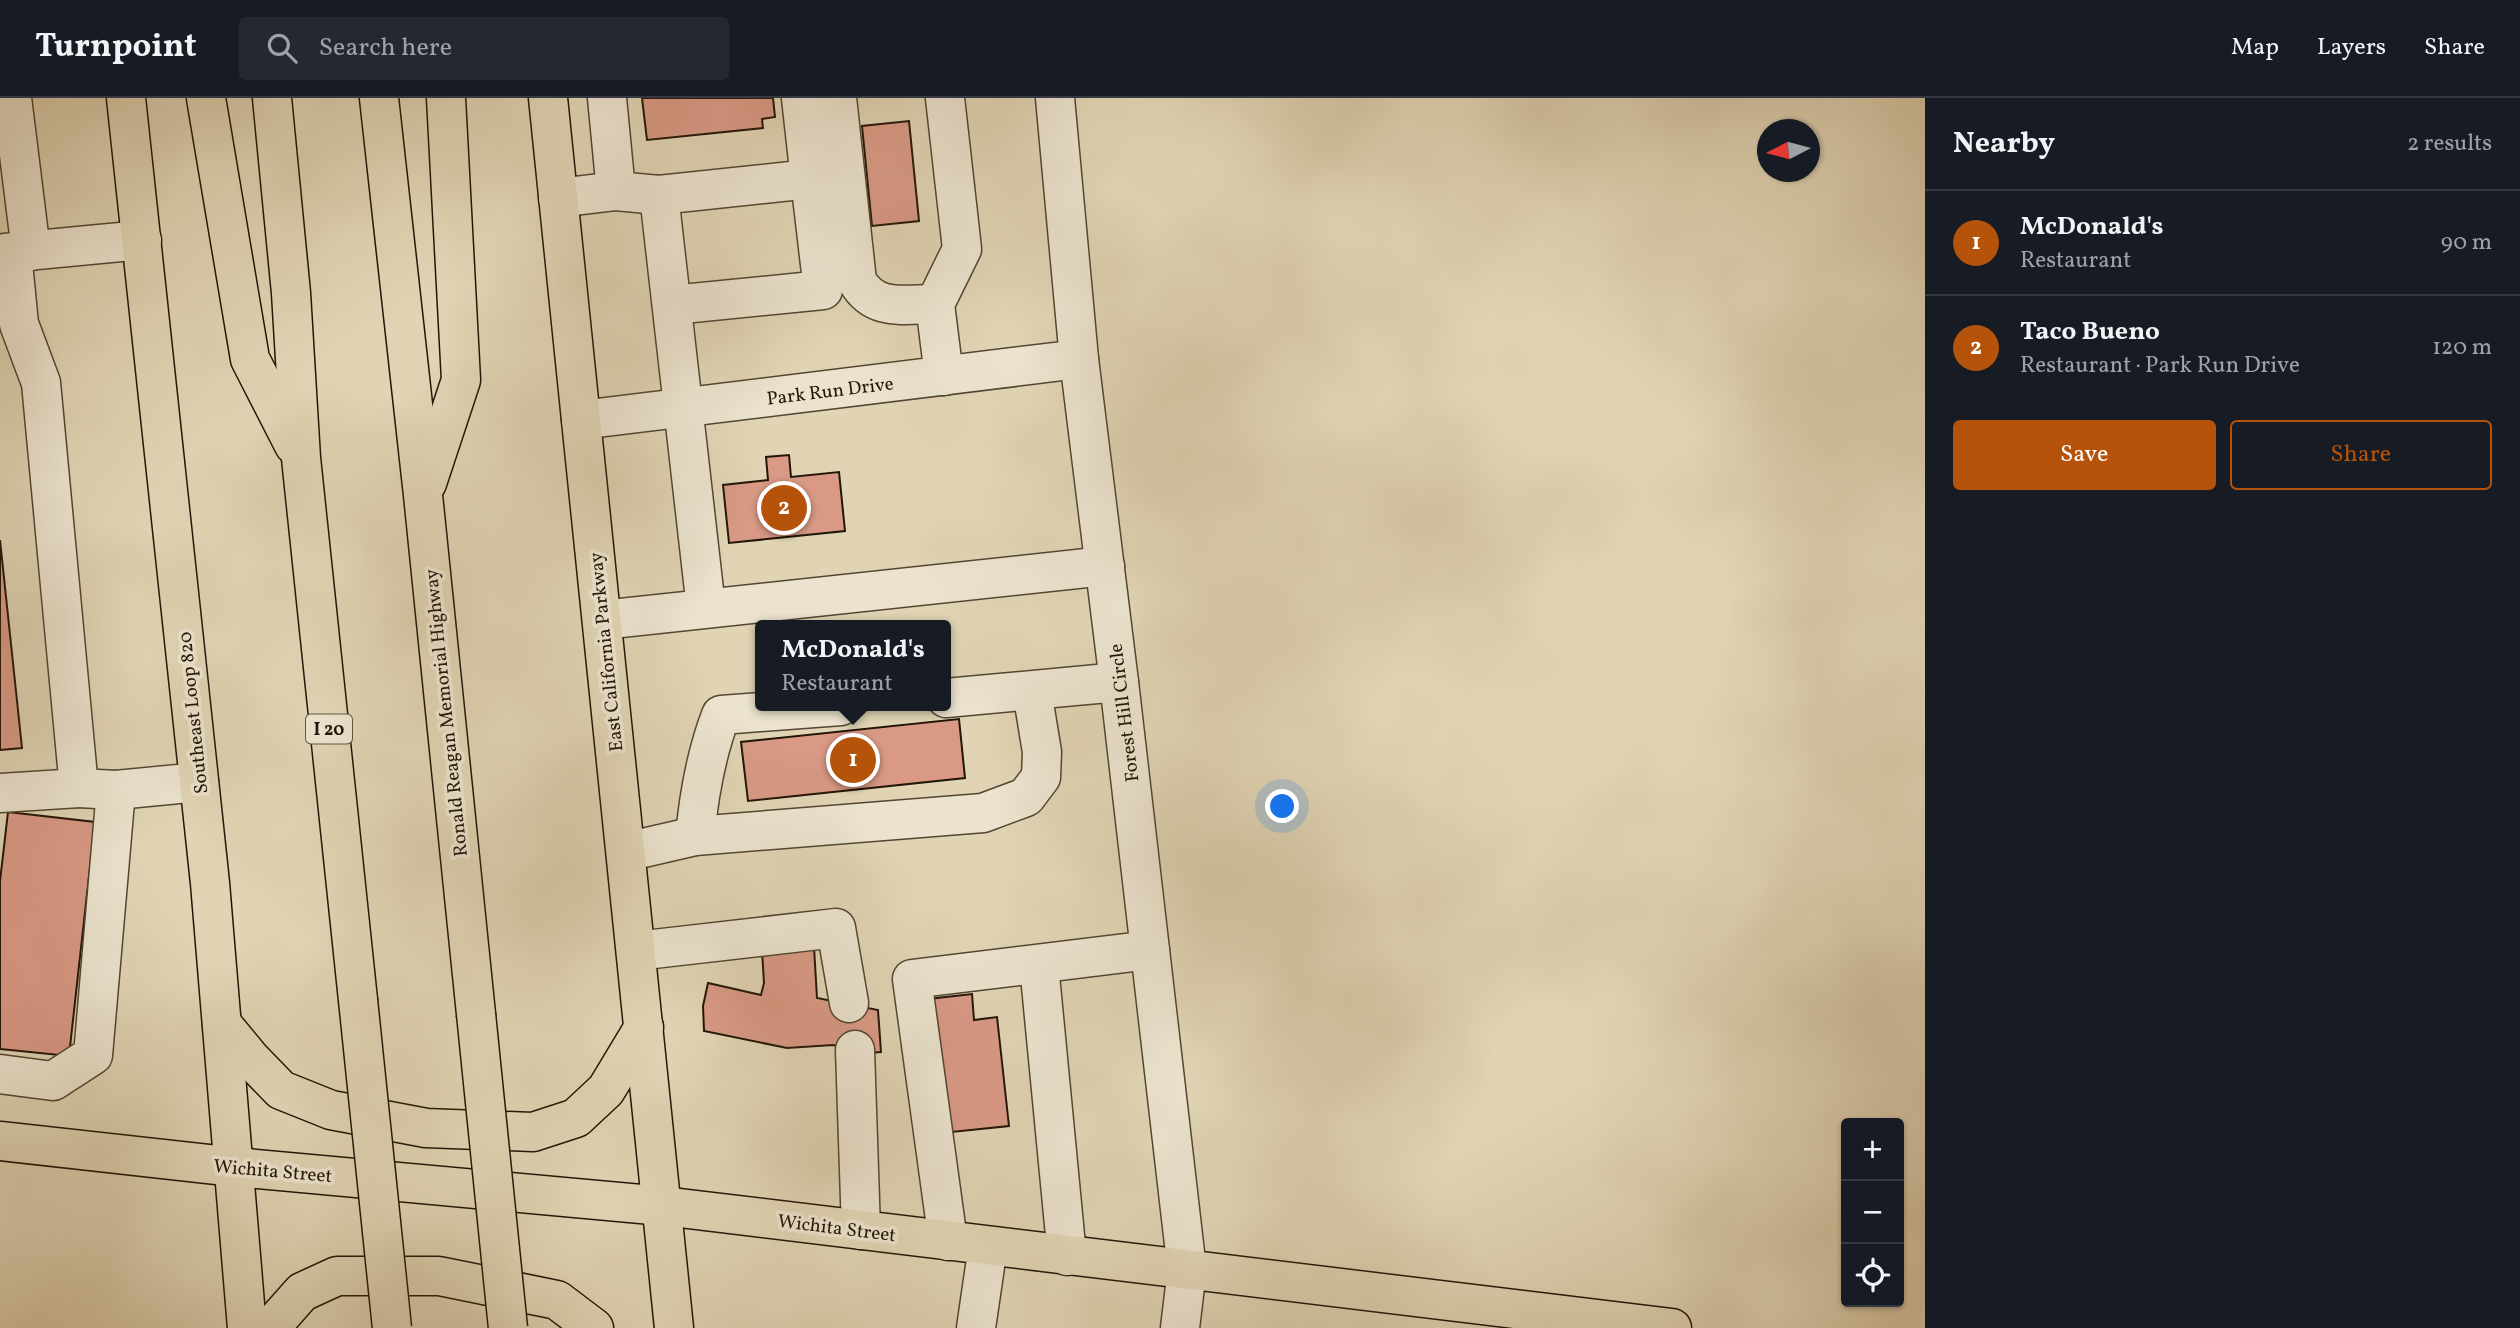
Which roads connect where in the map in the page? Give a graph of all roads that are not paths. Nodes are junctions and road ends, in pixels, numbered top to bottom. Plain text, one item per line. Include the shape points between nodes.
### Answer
1 (12, 98) edge
2 (126, 98) edge
3 (206, 98) edge
4 (272, 98) edge
5 (379, 98) edge
6 (446, 98) edge
7 (548, 98) edge
8 (607, 98) edge
9 (802, 98) edge
10 (838, 98) edge
11 (945, 98) edge
12 (1055, 98) edge
13 (810, 179) junction
14 (616, 191) junction
15 (659, 195) junction
16 (558, 198) junction
17 (142, 240) junction
18 (14, 253) edge
19 (935, 304) junction
20 (672, 305) junction
21 (1079, 359) junction
22 (944, 376) junction
23 (684, 408) junction
24 (581, 420) junction
25 (301, 458) junction
26 (423, 495) junction
27 (1105, 566) junction
28 (706, 608) junction
29 (601, 620) junction
30 (1119, 682) junction
31 (1032, 691) junction
32 (951, 698) edge
33 (774, 711) edge
34 (199, 782) junction
35 (98, 789) junction
36 (0, 793) edge
37 (697, 817) junction
38 (626, 852) junction
39 (1150, 950) junction
40 (636, 951) junction
41 (1039, 965) junction
42 (849, 1003) dead end
43 (222, 1024) junction
44 (644, 1027) junction
45 (855, 1050) dead end
46 (0, 1074) edge
47 (0, 1141) edge
48 (235, 1167) junction
49 (663, 1206) junction
50 (861, 1230) junction
51 (948, 1241) junction
52 (988, 1246) junction
53 (1067, 1256) junction
54 (1187, 1270) junction
55 (247, 1328) edge
56 (270, 1328) edge
57 (392, 1328) edge
58 (508, 1328) edge
59 (594, 1328) edge
60 (674, 1328) edge
61 (976, 1328) edge
62 (1180, 1328) edge
63 (1672, 1328) edge

1 - 18 street
2 - 17 main road, Southeast Loop 820
3 - 25 main road via 250,359
4 - 25 main road, I 20
5 - 26 main road, Ronald Reagan Memorial Highway
6 - 26 main road via 461,380
7 - 16 main road, East California Parkway
8 - 14 street
9 - 13 street
10 - 19 street via 857,281 864,294 879,303
11 - 19 street via 962,249
12 - 21 street, Forest Hill Circle
13 - 15 street
13 - 20 street via 823,290
14 - 15 street
14 - 16 street
15 - 20 street
16 - 24 main road, East California Parkway
17 - 18 street
17 - 34 main road, Southeast Loop 820
18 - 35 street via 19,324 41,383
19 - 22 street
20 - 23 street
21 - 22 street, Park Run Drive
21 - 27 street, Forest Hill Circle
22 - 23 street, Park Run Drive
23 - 24 street, Park Run Drive
23 - 28 street
24 - 29 main road, East California Parkway
25 - 57 main road, I 20, bridge
26 - 58 main road, Ronald Reagan Memorial Highway, bridge
27 - 28 street
27 - 30 street, Forest Hill Circle
28 - 29 street
29 - 38 main road, East California Parkway
30 - 31 street
30 - 39 street, Forest Hill Circle
31 - 32 street
31 - 37 street via 1042,752 1041,777 1026,797 983,813
33 - 37 street via 721,715 711,741
34 - 35 street
34 - 43 main road, Southeast Loop 820
35 - 36 street
35 - 46 street via 93,1055 53,1081
37 - 38 street
38 - 40 main road, East California Parkway
39 - 41 street
39 - 54 street, Forest Hill Circle
40 - 42 street via 836,928
40 - 44 main road, East California Parkway
41 - 51 street via 912,979
41 - 53 street
43 - 44 main road via 281,1090 331,1110 426,1129 533,1132 576,1118 606,1090
43 - 48 main road, Southeast Loop 820
44 - 49 main road, East California Parkway
45 - 50 street
47 - 48 main road, Wichita Street
48 - 49 main road, Wichita Street
48 - 55 main road, Southeast Loop 820
49 - 50 main road, Wichita Street
49 - 60 main road
50 - 51 main road, Wichita Street
51 - 52 main road, Wichita Street
52 - 53 main road, Wichita Street
52 - 61 street
53 - 54 main road, Wichita Street
54 - 62 street, Forest Hill Circle
54 - 63 main road, Wichita Street
56 - 59 main road via 302,1292 337,1276 439,1276 557,1300

